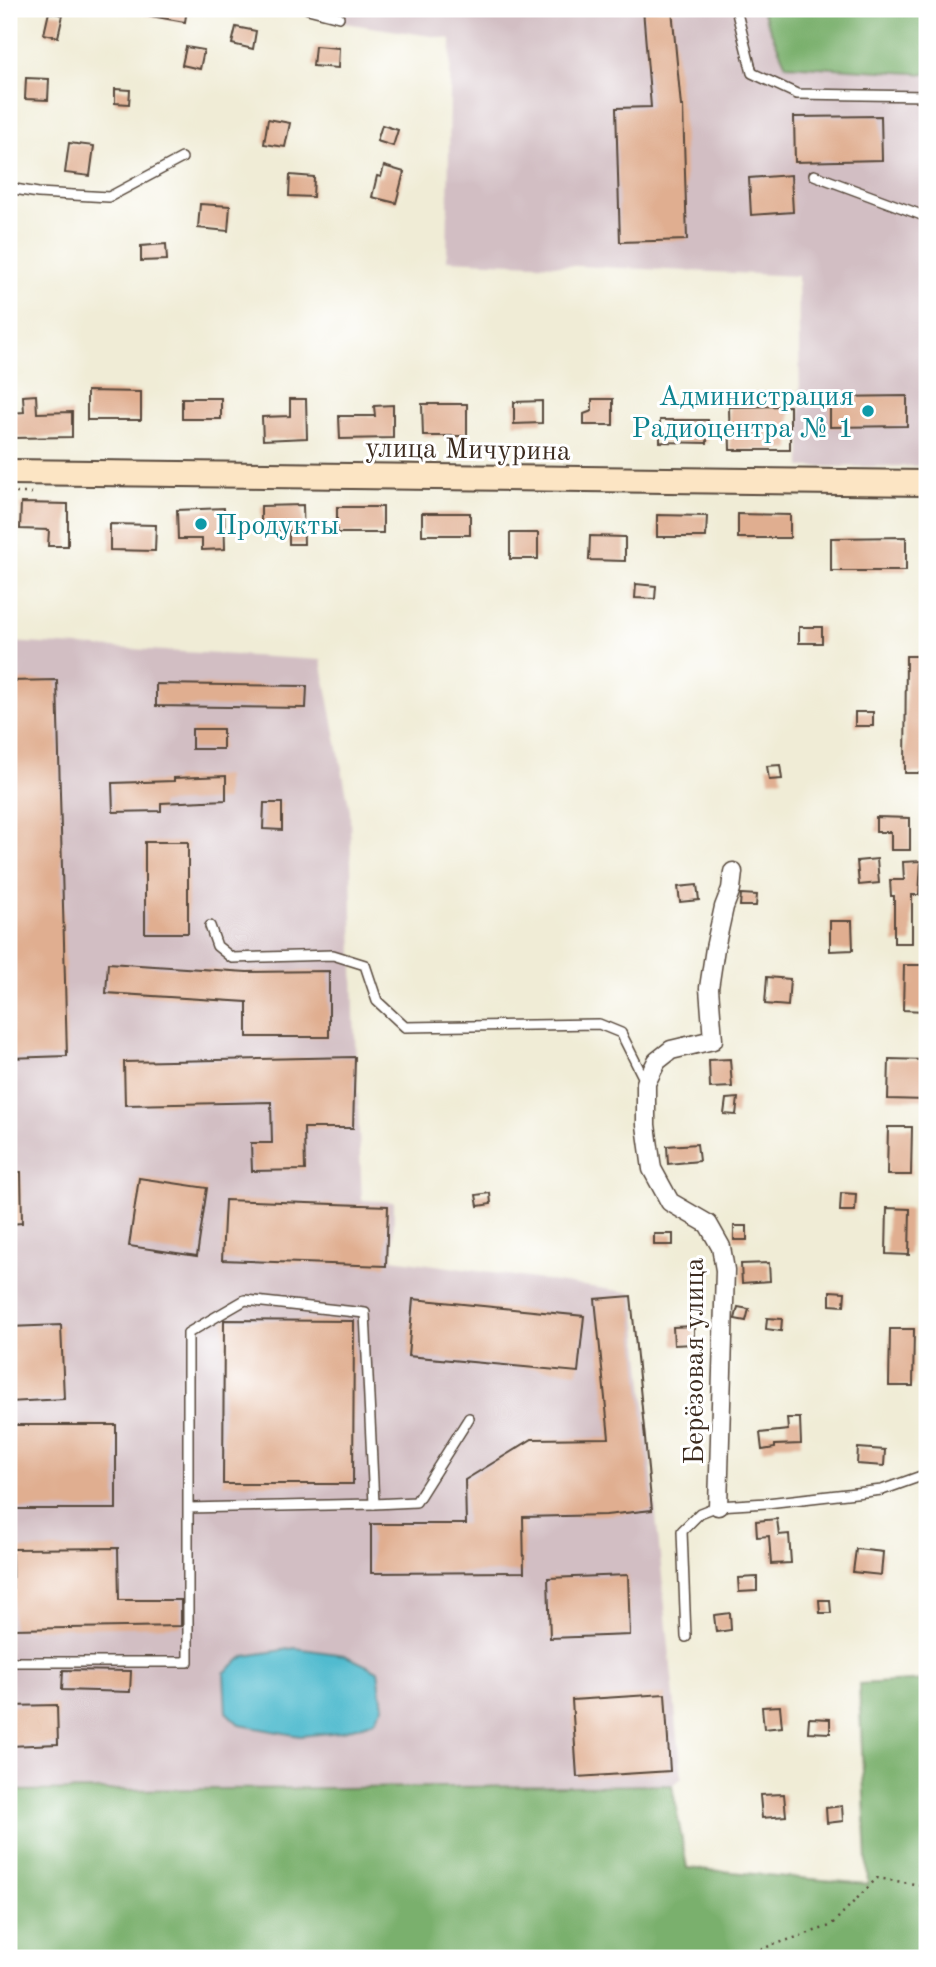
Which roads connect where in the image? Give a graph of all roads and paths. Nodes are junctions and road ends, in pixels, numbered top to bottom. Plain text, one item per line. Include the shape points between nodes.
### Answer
1 (308, 9) edge
2 (736, 9) edge
3 (339, 16) dead end
4 (927, 96) edge
5 (182, 158) dead end
6 (814, 175) dead end
7 (9, 188) edge
8 (927, 217) edge
9 (9, 472) edge
10 (927, 483) edge
11 (733, 872) dead end
12 (210, 926) dead end
13 (646, 1083) junction
14 (469, 1418) dead end
15 (927, 1474) edge
16 (374, 1504) junction
17 (718, 1506) junction
18 (188, 1508) junction
19 (686, 1637) dead end
20 (9, 1662) edge
21 (927, 1886) edge
22 (734, 1958) edge

1 - 3 lane
2 - 4 lane via 752,73 797,94
5 - 7 lane via 109,197
6 - 8 lane
9 - 10 street, улица Мичурина
11 - 13 street via 709,988 713,1040 671,1050 657,1061
12 - 13 lane via 217,946 232,958 333,955 365,965 377,1001 405,1027 599,1024 621,1033
13 - 17 street, Берёзовая улица via 652,1169 670,1202 708,1224 721,1247 725,1270
14 - 16 lane via 416,1502
15 - 17 lane via 881,1490
16 - 18 lane
16 - 18 lane via 365,1313 245,1300 188,1333
17 - 19 lane via 700,1513 682,1531
18 - 20 lane via 188,1662
21 - 22 path via 877,1878 830,1926

